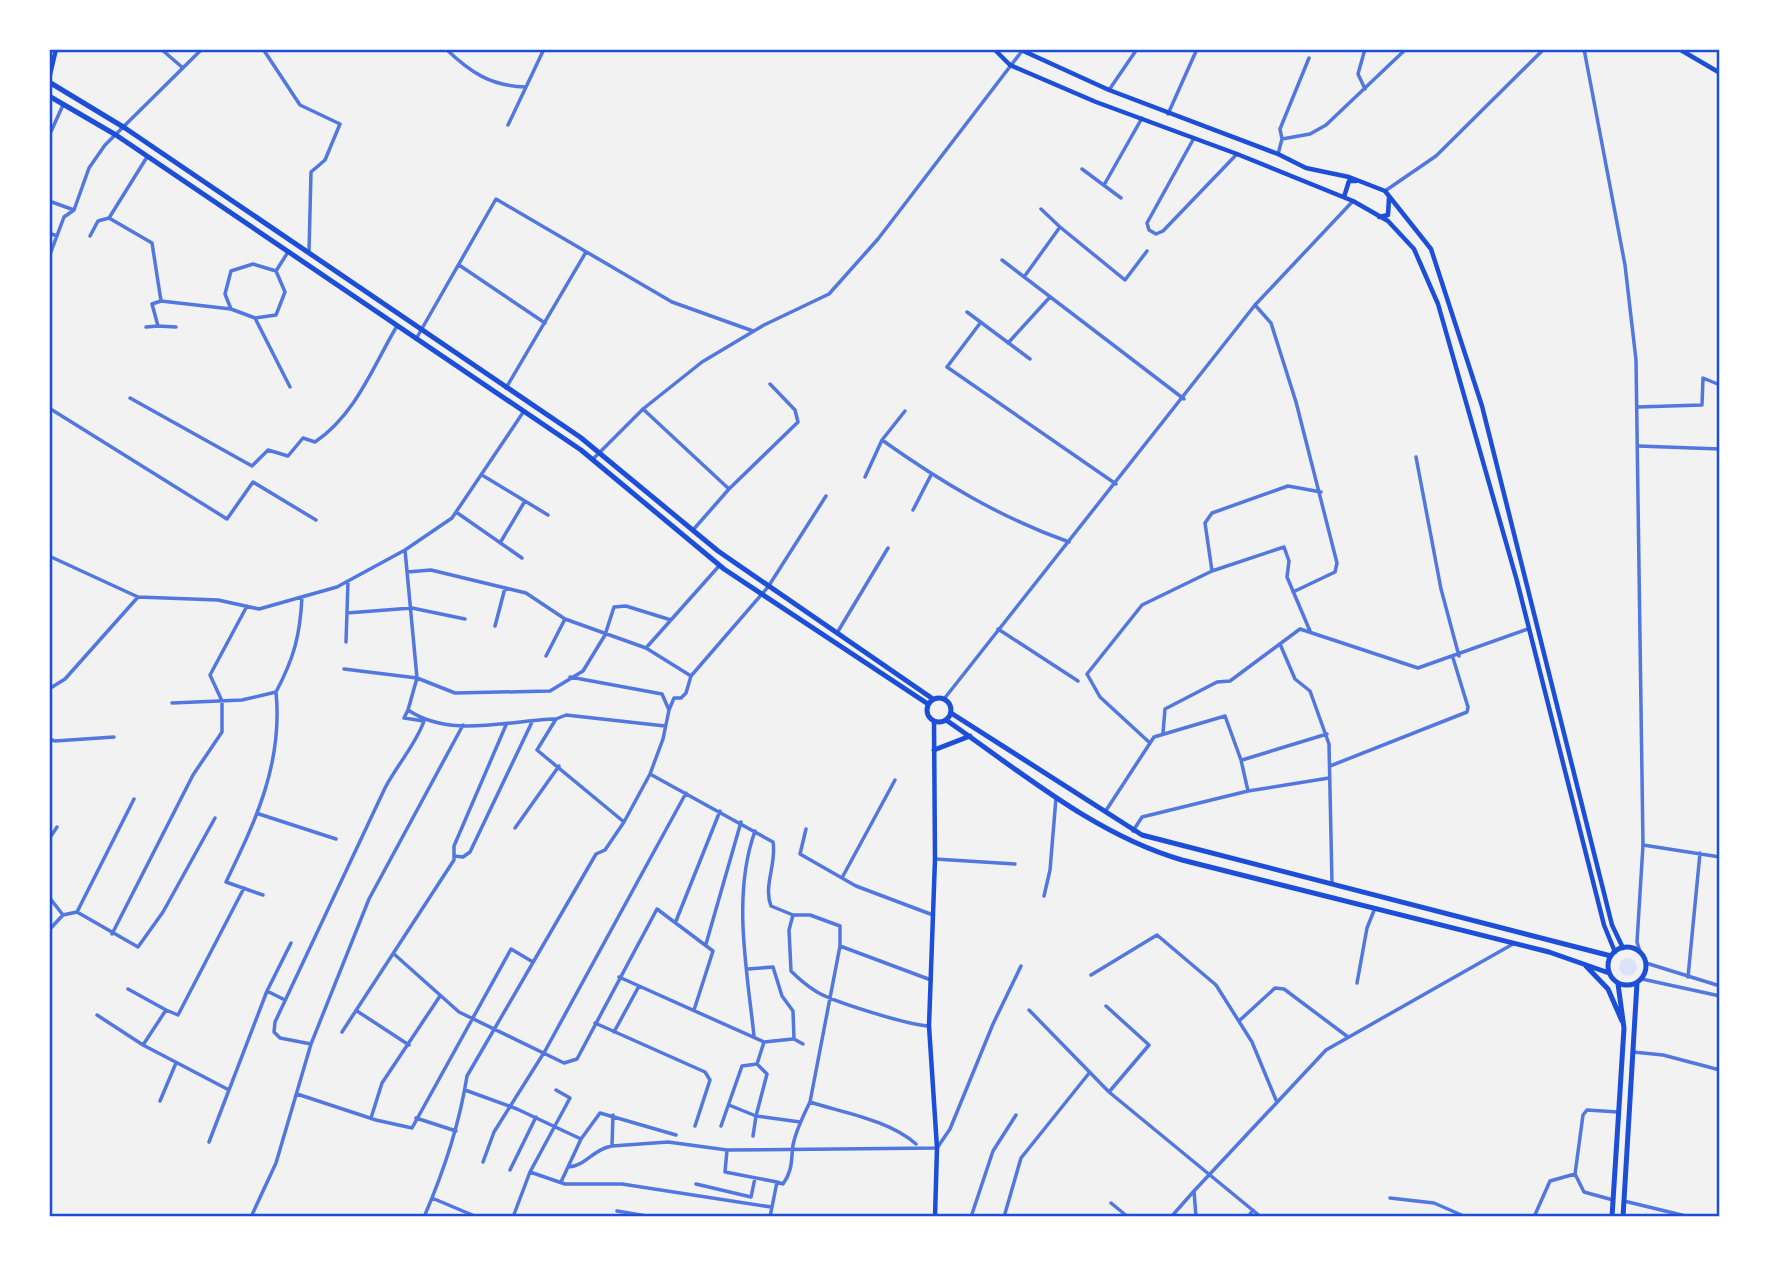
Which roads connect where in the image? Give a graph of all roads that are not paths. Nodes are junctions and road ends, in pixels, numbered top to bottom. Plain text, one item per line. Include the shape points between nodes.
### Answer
1 (56, 49) edge
2 (161, 49) edge
3 (202, 49) edge
4 (446, 49) edge
5 (544, 49) edge
6 (994, 49) edge
7 (1137, 49) edge
8 (1197, 49) edge
9 (1365, 49) edge
10 (1406, 49) edge
11 (1544, 49) edge
12 (1584, 49) edge
13 (1679, 49) edge
14 (263, 50) edge
15 (1021, 50) edge
16 (1309, 58) dead end
17 (1010, 65) junction
18 (183, 68) junction
19 (1720, 73) edge
20 (49, 81) edge
21 (526, 87) junction
22 (1365, 89) junction
23 (1109, 90) junction
24 (49, 96) edge
25 (63, 106) junction
26 (1168, 114) junction
27 (1142, 118) junction
28 (509, 125) dead end
29 (125, 128) junction
30 (116, 135) junction
31 (49, 136) edge
32 (1194, 138) junction
33 (1282, 139) junction
34 (1237, 154) junction
35 (1278, 154) junction
36 (148, 157) junction
37 (1082, 169) dead end
38 (1358, 180) junction
39 (1104, 185) junction
40 (1385, 191) junction
41 (1344, 197) junction
42 (1390, 197) junction
43 (1121, 198) dead end
44 (49, 201) edge
45 (1353, 201) junction
46 (1041, 209) dead end
47 (74, 210) junction
48 (1379, 217) junction
49 (109, 218) junction
50 (1060, 226) junction
51 (49, 233) edge
52 (57, 236) junction
53 (90, 236) dead end
54 (1147, 251) dead end
55 (288, 252) junction
56 (586, 252) junction
57 (309, 254) junction
58 (49, 257) edge
59 (1002, 260) dead end
60 (459, 265) junction
61 (276, 271) junction
62 (1024, 277) junction
63 (1050, 297) junction
64 (161, 301) junction
65 (1255, 305) junction
66 (231, 309) junction
67 (967, 312) dead end
68 (254, 318) junction
69 (981, 322) junction
70 (545, 323) junction
71 (158, 326) junction
72 (397, 326) junction
73 (146, 327) dead end
74 (176, 327) dead end
75 (422, 331) junction
76 (753, 331) junction
77 (416, 339) junction
78 (1008, 343) junction
79 (1030, 359) dead end
80 (770, 384) dead end
81 (1720, 385) edge
82 (290, 387) dead end
83 (506, 388) junction
84 (130, 398) dead end
85 (1184, 399) junction
86 (1637, 407) junction
87 (49, 408) edge
88 (643, 409) junction
89 (524, 411) junction
90 (905, 411) dead end
91 (882, 440) junction
92 (1638, 446) junction
93 (1720, 449) edge
94 (600, 452) junction
95 (1416, 457) dead end
96 (592, 460) junction
97 (482, 475) junction
98 (931, 475) junction
99 (865, 477) dead end
100 (1116, 484) junction
101 (729, 489) junction
102 (1321, 492) junction
103 (826, 496) dead end
104 (525, 501) junction
105 (913, 510) dead end
106 (456, 512) junction
107 (548, 515) dead end
108 (316, 520) dead end
109 (693, 530) junction
110 (1069, 542) junction
111 (500, 543) junction
112 (888, 548) dead end
113 (405, 550) junction
114 (49, 556) edge
115 (522, 558) dead end
116 (719, 566) junction
117 (1212, 571) junction
118 (407, 572) junction
119 (348, 581) junction
120 (768, 587) junction
121 (505, 588) junction
122 (1293, 592) junction
123 (762, 595) junction
124 (138, 597) junction
125 (302, 597) junction
126 (247, 606) junction
127 (412, 608) junction
128 (347, 613) junction
129 (465, 619) dead end
130 (565, 619) junction
131 (671, 620) junction
132 (495, 626) dead end
133 (1530, 628) junction
134 (998, 629) junction
135 (1310, 631) junction
136 (837, 634) junction
137 (605, 635) junction
138 (346, 642) dead end
139 (1280, 644) junction
140 (646, 648) junction
141 (546, 656) dead end
142 (1459, 656) junction
143 (1453, 658) junction
144 (344, 668) dead end
145 (691, 676) junction
146 (570, 677) junction
147 (417, 678) junction
148 (1078, 681) dead end
149 (49, 689) edge
150 (276, 692) junction
151 (933, 699) junction
152 (944, 699) junction
153 (222, 701) junction
154 (172, 703) dead end
155 (928, 704) junction
156 (408, 710) junction
157 (669, 710) junction
158 (951, 713) junction
159 (556, 719) junction
160 (946, 720) junction
161 (424, 721) junction
162 (533, 721) junction
163 (934, 721) junction
164 (463, 725) junction
165 (506, 725) junction
166 (665, 726) junction
167 (1163, 733) junction
168 (1326, 734) junction
169 (970, 736) junction
170 (114, 737) dead end
171 (49, 739) edge
172 (1150, 743) junction
173 (934, 750) junction
174 (1241, 761) junction
175 (559, 766) junction
176 (1330, 766) junction
177 (650, 775) junction
178 (1329, 778) junction
179 (895, 780) dead end
180 (1248, 790) junction
181 (686, 793) junction
182 (1055, 795) junction
183 (134, 799) dead end
184 (720, 811) junction
185 (1104, 813) junction
186 (259, 814) junction
187 (215, 818) dead end
188 (624, 822) junction
189 (741, 822) junction
190 (57, 827) dead end
191 (515, 828) dead end
192 (806, 829) dead end
193 (755, 831) junction
194 (1133, 831) junction
195 (49, 839) edge
196 (336, 839) dead end
197 (1643, 845) junction
198 (1700, 853) junction
199 (454, 856) junction
200 (1720, 857) edge
201 (935, 859) junction
202 (1015, 864) dead end
203 (844, 876) junction
204 (1332, 886) junction
205 (244, 888) junction
206 (262, 895) dead end
207 (1044, 896) dead end
208 (49, 897) edge
209 (1374, 908) junction
210 (77, 912) junction
211 (63, 915) junction
212 (793, 915) junction
213 (933, 915) junction
214 (676, 921) junction
215 (49, 930) edge
216 (112, 934) junction
217 (291, 943) dead end
218 (1515, 943) junction
219 (706, 944) junction
220 (840, 946) junction
221 (1623, 948) junction
222 (1640, 953) junction
223 (394, 954) junction
224 (1613, 954) junction
225 (533, 962) junction
226 (1581, 962) junction
227 (1646, 963) junction
228 (1021, 966) dead end
229 (748, 969) junction
230 (1609, 973) junction
231 (1091, 975) dead end
232 (619, 977) junction
233 (1688, 977) junction
234 (931, 980) junction
235 (1639, 981) junction
236 (1357, 983) dead end
237 (1618, 984) junction
238 (639, 986) junction
239 (1720, 986) edge
240 (128, 989) dead end
241 (267, 991) junction
242 (440, 996) junction
243 (1720, 996) edge
244 (832, 998) junction
245 (285, 1000) junction
246 (1107, 1006) dead end
247 (166, 1010) junction
248 (694, 1010) junction
249 (1029, 1010) dead end
250 (357, 1011) junction
251 (96, 1014) dead end
252 (472, 1020) junction
253 (1239, 1021) junction
254 (595, 1023) junction
255 (929, 1026) junction
256 (1624, 1028) junction
257 (495, 1029) junction
258 (342, 1032) dead end
259 (614, 1032) junction
260 (754, 1037) junction
261 (1348, 1037) junction
262 (794, 1039) junction
263 (764, 1042) junction
264 (312, 1044) junction
265 (803, 1044) dead end
266 (143, 1045) junction
267 (409, 1045) junction
268 (545, 1051) junction
269 (1633, 1052) junction
270 (176, 1063) junction
271 (757, 1064) junction
272 (1720, 1070) edge
273 (1090, 1072) junction
274 (229, 1090) junction
275 (465, 1090) junction
276 (556, 1090) dead end
277 (1109, 1092) junction
278 (296, 1094) junction
279 (1276, 1100) junction
280 (160, 1101) dead end
281 (810, 1102) junction
282 (729, 1105) junction
283 (512, 1107) junction
284 (1619, 1112) junction
285 (613, 1115) junction
286 (1016, 1115) dead end
287 (756, 1116) junction
288 (536, 1117) junction
289 (371, 1118) junction
290 (416, 1118) junction
291 (800, 1122) junction
292 (555, 1126) junction
293 (695, 1126) dead end
294 (721, 1126) dead end
295 (456, 1131) junction
296 (676, 1135) dead end
297 (753, 1136) dead end
298 (581, 1139) junction
299 (209, 1142) dead end
300 (612, 1146) junction
301 (917, 1146) junction
302 (937, 1147) junction
303 (793, 1149) junction
304 (727, 1150) junction
305 (482, 1161) dead end
306 (568, 1167) junction
307 (510, 1170) dead end
308 (530, 1172) junction
309 (1209, 1174) junction
310 (1575, 1174) junction
311 (755, 1178) junction
312 (561, 1182) junction
313 (777, 1182) junction
314 (696, 1184) dead end
315 (1194, 1191) junction
316 (432, 1198) junction
317 (1390, 1198) dead end
318 (1613, 1200) junction
319 (1624, 1201) junction
320 (1111, 1203) dead end
321 (771, 1207) junction
322 (1253, 1210) junction
323 (617, 1211) dead end
324 (935, 1215) edge
325 (251, 1217) edge
326 (424, 1217) edge
327 (477, 1217) edge
328 (513, 1217) edge
329 (653, 1217) edge
330 (770, 1217) edge
331 (943, 1217) edge
332 (971, 1217) edge
333 (1004, 1217) edge
334 (1128, 1217) edge
335 (1171, 1217) edge
336 (1196, 1217) edge
337 (1248, 1217) edge
338 (1261, 1217) edge
339 (1466, 1217) edge
340 (1534, 1217) edge
341 (1612, 1217) edge
342 (1623, 1217) edge
343 (1690, 1217) edge

1 - 20 main road
2 - 18 street
3 - 18 street
4 - 21 street via 464,66 501,86
5 - 21 street
6 - 17 main road
7 - 23 street
8 - 26 street
9 - 22 street via 1358,75
10 - 22 street
11 - 40 street via 1436,156
12 - 86 street via 1625,265
13 - 19 main road
14 - 57 street via 300,105 340,124 325,160 311,172
15 - 17 street
15 - 23 main road
16 - 33 street via 1280,129
17 - 27 main road
17 - 76 street via 878,239 829,293
18 - 29 street
20 - 29 main road
21 - 28 street
22 - 33 street via 1326,125 1310,134
23 - 26 main road
24 - 25 main road
25 - 30 main road
25 - 31 street
26 - 35 main road
27 - 32 main road
27 - 39 street
29 - 30 street
29 - 57 main road
30 - 36 main road
30 - 47 street via 89,169
32 - 34 main road
32 - 34 street via 1147,223 1156,234
33 - 35 street
34 - 41 main road
35 - 38 main road via 1306,169
36 - 49 street
36 - 55 main road
37 - 39 street
38 - 40 main road
38 - 41 main road via 1349,181
39 - 43 street
40 - 42 main road
41 - 45 main road
42 - 48 main road via 1388,215
42 - 221 main road via 1431,249 1482,406 1612,925
44 - 47 street
45 - 48 main road
45 - 65 street
46 - 50 street
47 - 52 street via 64,218
48 - 133 main road via 1414,249 1438,304
49 - 53 street via 98,221
49 - 64 street via 152,243
50 - 54 street via 1125,280
50 - 62 street
51 - 52 street
52 - 58 street
55 - 61 street
55 - 72 main road
56 - 60 street via 496,199
56 - 70 street
56 - 76 street via 672,302
57 - 75 main road
59 - 62 street
60 - 70 street
60 - 75 street
61 - 66 street via 253,264 231,271 225,294
61 - 68 street via 285,292 276,315
62 - 63 street
63 - 78 street
63 - 85 street
64 - 66 street
64 - 71 street via 152,304
65 - 85 street
65 - 102 street via 1270,323
66 - 68 street
67 - 69 street
68 - 82 street
69 - 78 street
69 - 100 street via 947,367
70 - 83 street
71 - 73 street
71 - 74 street
72 - 77 main road
72 - 84 street via 359,397 336,428 315,442 303,438 288,457 268,450 252,466
75 - 77 street
75 - 83 main road
76 - 88 street via 702,362
77 - 89 main road
78 - 79 street
80 - 101 street via 795,410 798,422
81 - 86 street via 1703,378 1702,405
83 - 94 main road
85 - 100 street
86 - 92 street
87 - 108 street via 227,519 253,482
88 - 94 street
88 - 101 street
89 - 96 main road
89 - 97 street
90 - 91 street
91 - 98 street
91 - 99 street
92 - 93 street
92 - 197 street
94 - 96 street
94 - 109 main road
95 - 142 street
96 - 116 main road
97 - 104 street
97 - 106 street
98 - 105 street
98 - 110 street via 1022,526
100 - 110 street
101 - 109 street
102 - 117 street via 1288,486 1212,513 1205,523
102 - 122 street via 1337,568
103 - 120 street
104 - 107 street
104 - 111 street
106 - 111 street
106 - 113 street
109 - 120 main road
110 - 134 street
111 - 115 street
112 - 136 street
113 - 118 street
113 - 119 street
114 - 124 street
116 - 123 main road
116 - 131 street
117 - 122 street via 1284,547
117 - 172 street via 1142,605 1087,674 1100,697
118 - 121 street via 431,570
118 - 127 street
119 - 125 street
119 - 128 street
120 - 123 street
120 - 136 main road
121 - 130 street via 526,593
121 - 132 street
122 - 135 street
123 - 145 street
123 - 155 main road
124 - 126 street via 218,600
124 - 149 street via 65,679
125 - 126 street via 259,609
125 - 150 street via 300,636
126 - 153 street via 210,675
127 - 128 street
127 - 129 street
127 - 147 street
128 - 138 street
130 - 137 street
130 - 141 street
131 - 137 street via 626,606 614,607
131 - 140 street
133 - 142 street
133 - 224 main road
134 - 148 street
134 - 152 street
135 - 139 street via 1300,629
135 - 143 street via 1419,668
136 - 151 main road
137 - 140 street
137 - 146 street via 583,671
139 - 167 street via 1230,681 1217,682 1165,709
139 - 168 street via 1295,679 1310,691
140 - 145 street
142 - 143 street
143 - 176 street via 1466,712
144 - 147 street
145 - 157 street via 686,693 674,698
146 - 147 street via 550,691 504,694 454,694
146 - 157 street via 662,694
147 - 156 street
150 - 153 street
150 - 186 street via 279,727
151 - 152 main road
151 - 155 main road
152 - 158 main road
153 - 154 street
153 - 216 street via 222,732 193,775
155 - 163 main road via 928,716
156 - 161 street
156 - 161 street via 404,718
157 - 166 street
158 - 160 main road
158 - 185 main road
159 - 162 street
159 - 166 street via 566,716
159 - 175 street via 537,750
160 - 163 main road
160 - 169 main road
161 - 164 street
161 - 245 street via 385,788
162 - 165 street
162 - 199 street via 470,852
163 - 173 main road
164 - 165 street
164 - 264 street via 369,899
165 - 199 street via 454,846
166 - 177 street
167 - 172 street
167 - 174 street via 1225,716
168 - 174 street
168 - 176 street
169 - 173 main road
169 - 182 main road
170 - 171 street
172 - 185 street
173 - 201 main road
174 - 180 street
175 - 188 street
175 - 191 street
176 - 178 street
177 - 181 street
177 - 188 street
178 - 180 street
178 - 204 street
179 - 203 street
180 - 194 street via 1142,817
181 - 184 street
181 - 268 street
182 - 207 street
182 - 209 main road via 1124,839 1158,853
183 - 210 street
184 - 189 street
184 - 214 street
185 - 194 main road
186 - 196 street
186 - 205 street via 226,882
187 - 216 street via 163,912 138,947
188 - 225 street via 605,850 596,854
189 - 193 street
189 - 219 street
190 - 195 street
192 - 203 street via 800,854
193 - 212 street via 773,842 771,906
193 - 229 street via 746,854 743,886
194 - 204 main road
197 - 198 street
197 - 222 street
198 - 200 street
198 - 233 street
199 - 223 street
201 - 202 street
201 - 213 main road
203 - 213 street via 856,886
204 - 224 main road
205 - 206 street
205 - 247 street via 178,1014
208 - 211 street
209 - 218 main road
209 - 236 street
210 - 211 street
210 - 216 street
211 - 215 street
212 - 220 street via 810,915 840,926
212 - 244 street via 791,971 818,993
213 - 234 main road
214 - 219 street
214 - 232 street via 657,909
217 - 241 street
218 - 226 main road
218 - 261 street
219 - 248 street via 713,951
220 - 234 street
220 - 244 street
221 - 222 main road
221 - 224 main road
222 - 227 main road
223 - 242 street
223 - 250 street
224 - 230 main road
225 - 252 street via 511,949
225 - 257 street
226 - 230 main road
226 - 256 main road via 1608,989
227 - 233 street
227 - 235 main road
228 - 302 street via 950,1129
229 - 260 street
229 - 262 street via 773,967 782,996 793,1011
230 - 237 main road
231 - 253 street via 1157,935 1216,985
232 - 238 street
232 - 254 street
233 - 239 street
234 - 255 main road
235 - 237 main road
235 - 243 street
235 - 269 main road
237 - 256 main road
238 - 248 street
238 - 259 street
240 - 247 street
241 - 245 street
241 - 274 street
242 - 252 street
242 - 267 street
244 - 255 street
244 - 281 street
245 - 264 street via 274,1032 280,1038
246 - 277 street via 1149,1045
247 - 266 street
248 - 260 street
249 - 273 street
250 - 258 street
250 - 267 street
251 - 266 street
252 - 257 street
252 - 290 street
253 - 261 street via 1275,988 1284,989
253 - 279 street
254 - 259 street
254 - 268 street via 577,1059 564,1063
255 - 302 main road
256 - 284 main road
257 - 268 street
257 - 275 street via 467,1076
259 - 293 street via 705,1072 710,1080
260 - 263 street
261 - 279 street via 1326,1050
262 - 263 street
262 - 265 street
263 - 271 street
264 - 278 street
266 - 270 street
267 - 289 street via 382,1083
268 - 283 street
269 - 272 street
269 - 319 main road
270 - 274 street
270 - 280 street
271 - 282 street via 743,1066
271 - 287 street via 767,1074
273 - 277 street
273 - 333 street via 1021,1158
274 - 299 street
275 - 283 street
275 - 295 street
276 - 292 street via 570,1098
277 - 309 street
278 - 289 street
278 - 325 street via 276,1163
279 - 309 street
281 - 291 street
281 - 301 street via 882,1125
282 - 287 street
282 - 294 street
283 - 288 street
283 - 305 street via 494,1132
284 - 310 street via 1587,1110 1583,1115
284 - 318 main road
285 - 296 street
285 - 298 street via 600,1112
285 - 300 street
286 - 332 street via 993,1151
287 - 291 street
287 - 297 street
288 - 292 street
288 - 307 street
289 - 290 street via 412,1128
290 - 295 street
291 - 303 street
292 - 298 street
292 - 308 street
295 - 316 street
298 - 306 street
300 - 304 street via 668,1142
300 - 306 street via 598,1148 579,1167
301 - 302 street
301 - 303 street
302 - 324 main road
303 - 304 street
303 - 313 street via 788,1178 783,1184
304 - 311 street via 724,1172
306 - 312 street
308 - 312 street
308 - 328 street
309 - 315 street
309 - 322 street
310 - 318 street via 1584,1192
310 - 340 street via 1550,1181
311 - 313 street
311 - 314 street via 751,1198
312 - 321 street via 622,1184
313 - 321 street
315 - 335 street
315 - 336 street
316 - 326 street
316 - 327 street
317 - 339 street via 1434,1203
318 - 341 main road
319 - 342 main road
319 - 343 street
320 - 334 street
321 - 330 street
322 - 337 street
322 - 338 street
323 - 329 street
324 - 331 street

